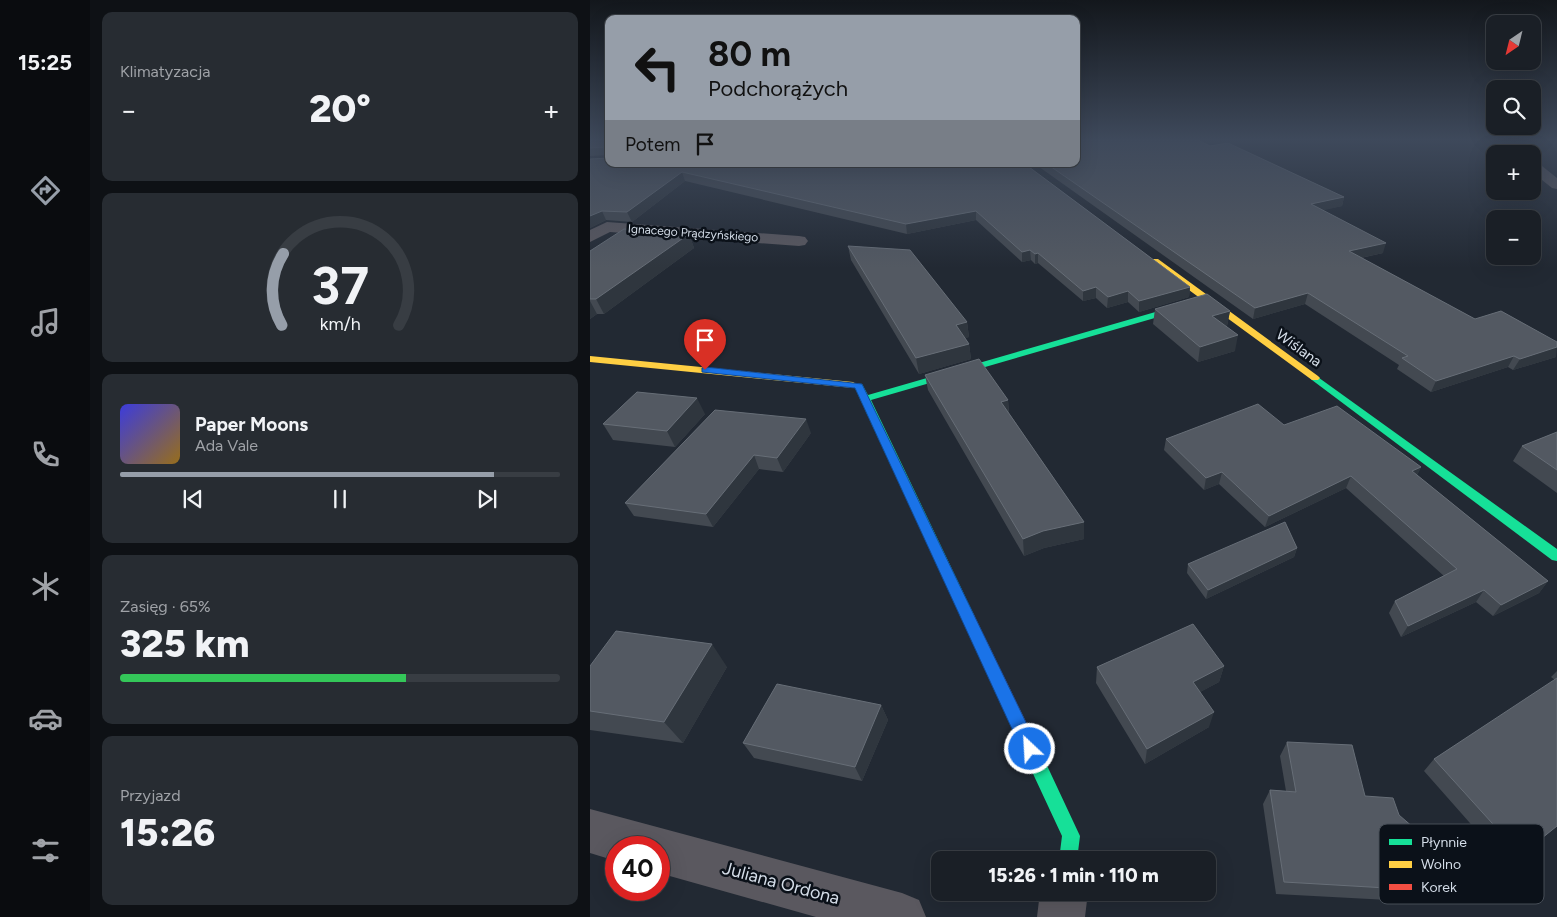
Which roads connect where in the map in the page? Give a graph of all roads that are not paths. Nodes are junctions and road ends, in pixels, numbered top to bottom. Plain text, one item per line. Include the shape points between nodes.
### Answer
1 (590, 238) edge
2 (799, 241) dead end
3 (1144, 252) edge
4 (1208, 300) junction
5 (590, 359) edge
6 (865, 399) junction
7 (1557, 556) edge
8 (590, 831) edge
9 (608, 836) edge
10 (1069, 851) edge
11 (670, 853) edge
12 (1063, 901) edge
13 (902, 917) edge
14 (1061, 917) edge

1 - 2 street, Ignacego Prądzyńskiego via 607,227
3 - 4 street, Wiślana
4 - 6 street
4 - 7 street, Wiślana
5 - 6 street via 858,386
6 - 10 street via 1071,836
8 - 9 street
11 - 13 street, Juliana Ordona
12 - 14 street

